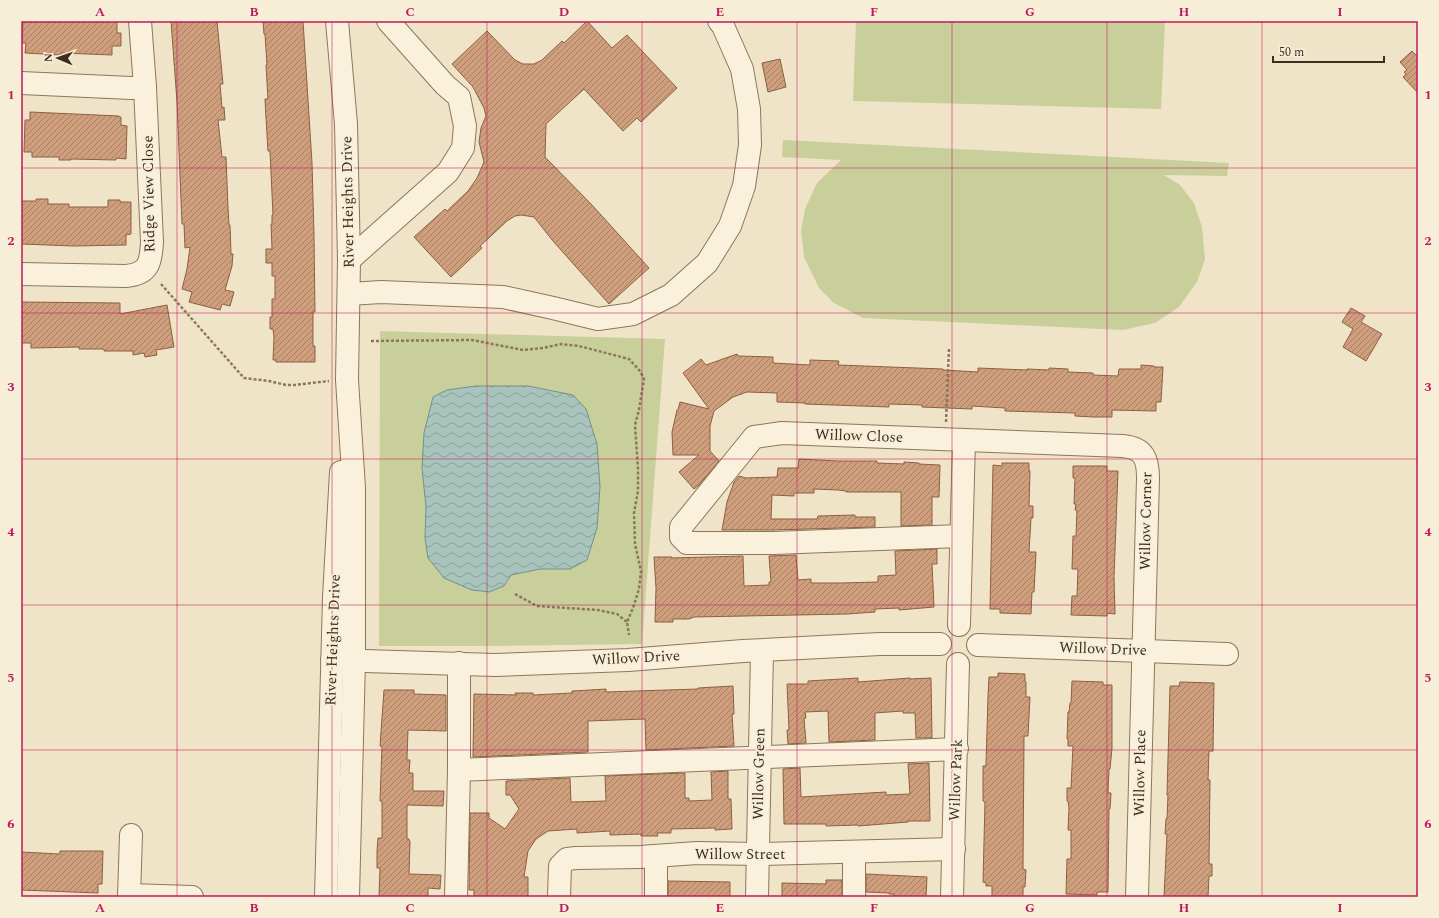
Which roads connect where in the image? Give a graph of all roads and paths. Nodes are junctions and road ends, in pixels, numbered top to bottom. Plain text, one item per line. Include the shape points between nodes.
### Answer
1 (140, 21) edge
2 (337, 21) edge
3 (388, 21) edge
4 (719, 21) edge
5 (21, 83) edge
6 (145, 87) junction
7 (349, 260) junction
8 (21, 274) edge
9 (161, 284) dead end
10 (349, 294) junction
11 (371, 341) dead end
12 (949, 348) dead end
13 (338, 382) junction
14 (946, 427) dead end
15 (964, 441) junction
16 (961, 536) junction
17 (515, 594) dead end
18 (627, 622) junction
19 (959, 625) junction
20 (630, 635) dead end
21 (940, 644) junction
22 (978, 645) junction
23 (1143, 650) junction
24 (762, 651) junction
25 (1227, 654) dead end
26 (332, 660) junction
27 (354, 660) junction
28 (459, 663) junction
29 (958, 664) junction
30 (957, 748) junction
31 (759, 757) junction
32 (459, 770) junction
33 (131, 835) dead end
34 (954, 849) junction
35 (854, 852) junction
36 (758, 854) junction
37 (656, 856) junction
38 (129, 896) edge
39 (192, 897) edge
40 (326, 897) edge
41 (348, 897) edge
42 (456, 897) edge
43 (559, 897) edge
44 (656, 897) edge
45 (756, 897) edge
46 (854, 897) edge
47 (952, 897) edge
48 (1137, 897) edge

1 - 6 street, Ridge View Close
2 - 7 street, River Heights Drive via 346,124
3 - 7 street via 444,85 459,97 465,126 463,148 448,172
4 - 10 street via 742,69 749,109 750,145 745,179 730,226 707,263 671,295 633,314 598,319 503,297 381,292
5 - 6 street
6 - 8 street, Ridge View Close via 152,242 150,261 146,268 134,275 126,276
7 - 10 street, River Heights Drive
9 - 13 path via 244,378 286,385
10 - 13 street, River Heights Drive
11 - 18 path via 472,340 523,350 561,344 629,359 640,370 644,379 635,425 638,491 634,513 635,544 641,571 639,588
12 - 14 path
13 - 26 street, River Heights Drive
13 - 27 street, River Heights Drive via 354,488
15 - 16 street
15 - 16 street, Willow Close via 782,433 754,437 681,527 681,537 687,543 773,543
15 - 23 street, Willow Corner via 1123,446 1136,448 1142,453 1146,461 1148,478
16 - 19 street
17 - 18 path via 537,606 598,610 617,614
18 - 20 path
19 - 21 street via 948,629
19 - 22 street via 971,629
21 - 24 street, Willow Drive via 880,644
21 - 29 street via 940,651 948,661
22 - 23 street, Willow Drive
22 - 29 street via 972,658
23 - 25 street, Willow Drive
23 - 48 street, Willow Place
24 - 28 street, Willow Drive via 628,660 495,665
24 - 31 street, Willow Green
26 - 27 street, Willow Drive
26 - 40 street, River Heights Drive
27 - 28 street, Willow Drive
27 - 41 street, River Heights Drive
28 - 32 street
29 - 30 street, Willow Park
30 - 31 street
30 - 34 street, Willow Park
31 - 32 street
31 - 36 street, Willow Green
32 - 42 street
33 - 38 street
34 - 35 street, Willow Street
34 - 47 street, Willow Park
35 - 36 street, Willow Street
35 - 46 street
36 - 37 street, Willow Street via 696,853
36 - 45 street, Willow Green
37 - 43 street, Willow Street via 567,859 560,866
37 - 44 street
38 - 39 street

